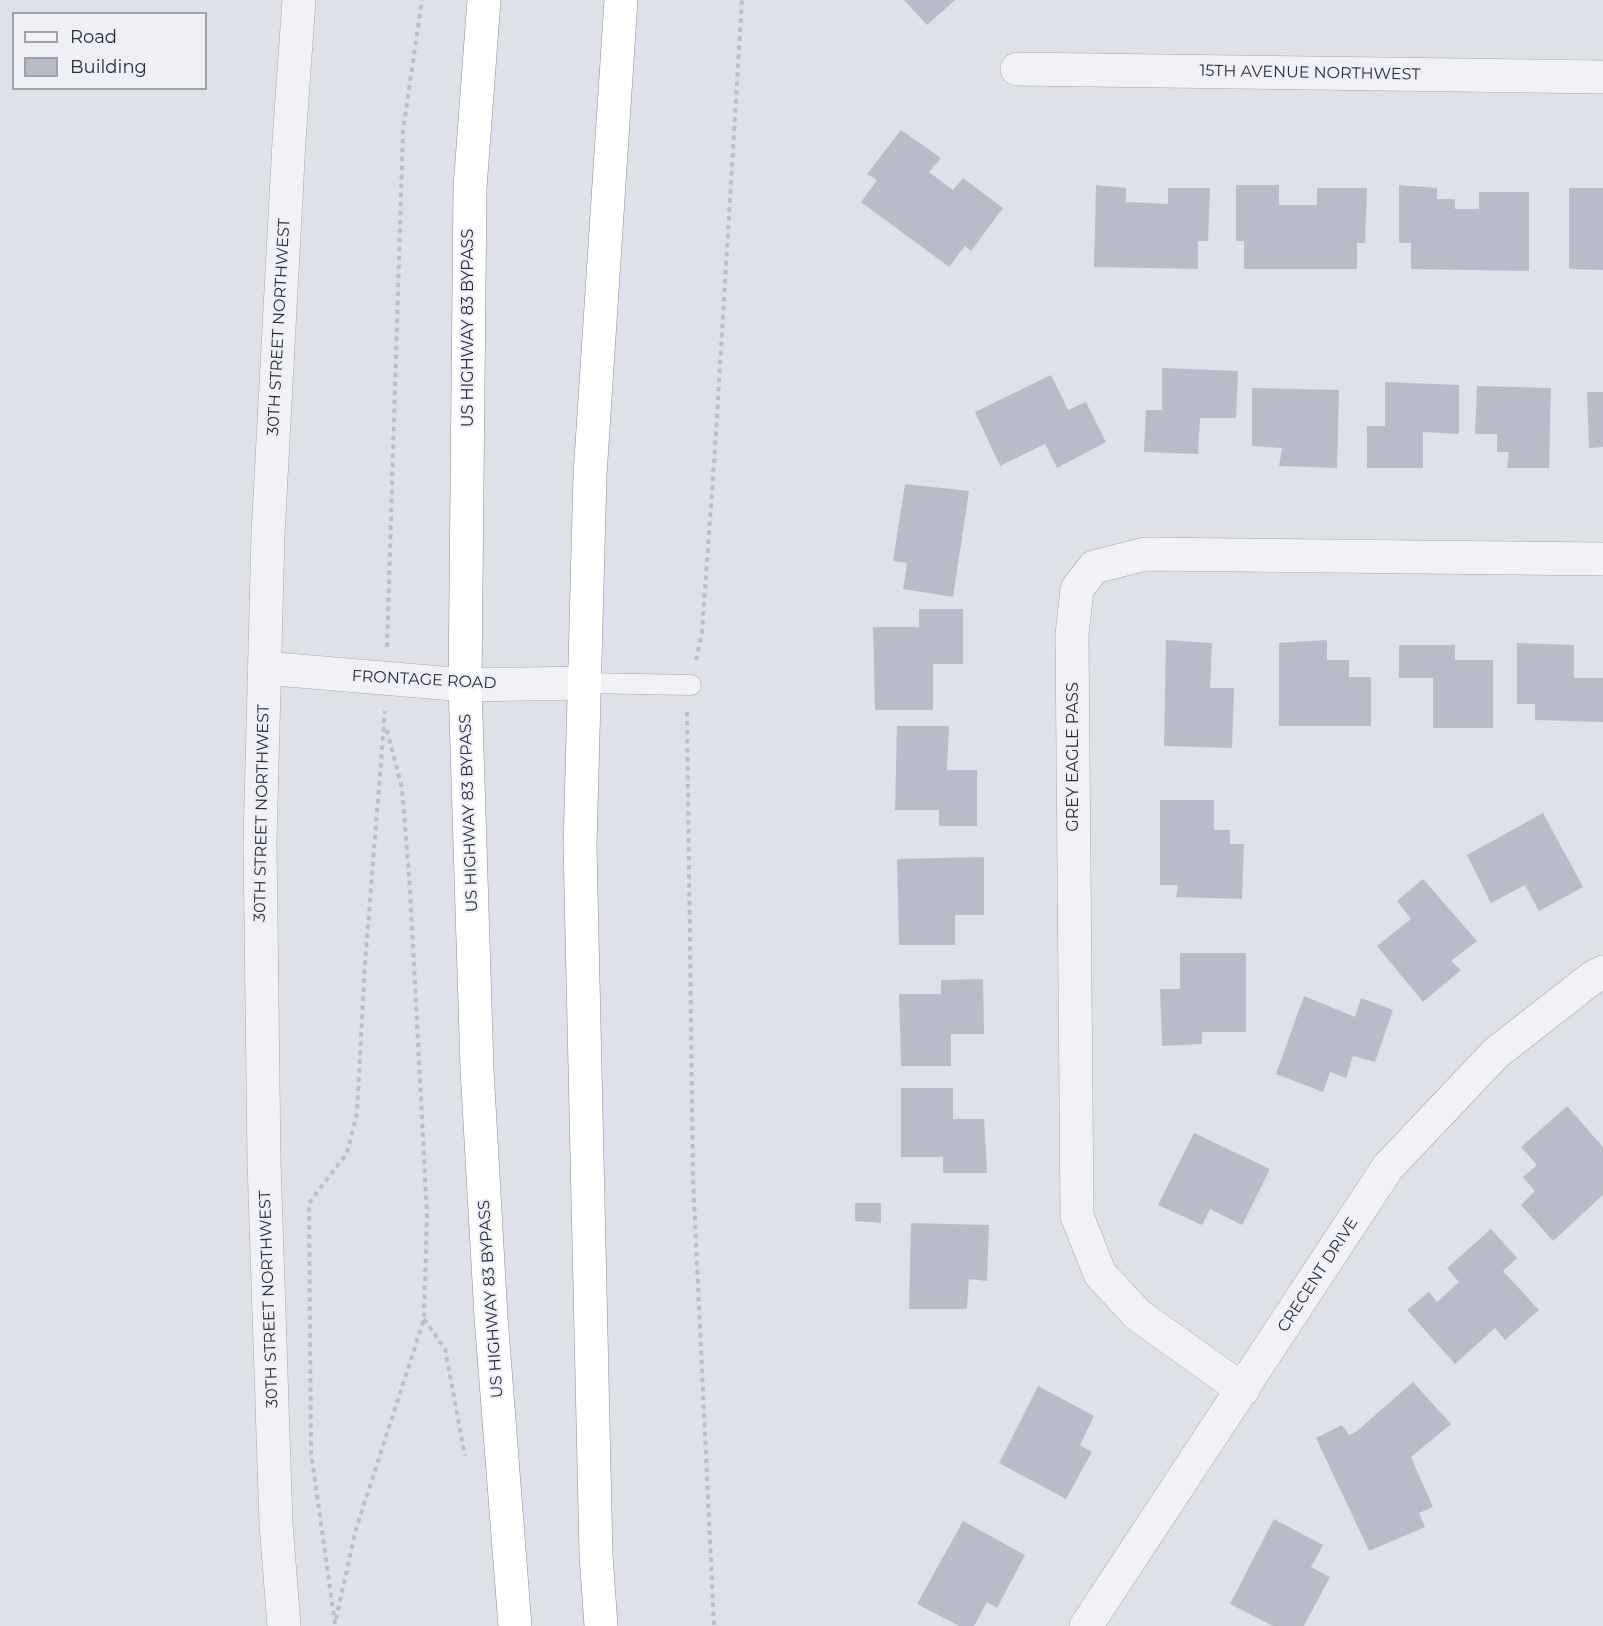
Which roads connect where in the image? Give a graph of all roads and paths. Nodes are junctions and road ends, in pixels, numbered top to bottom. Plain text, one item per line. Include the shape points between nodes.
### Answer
1 (299, 0) edge
2 (422, 0) edge
3 (484, 0) edge
4 (621, 0) edge
5 (742, 0) edge
6 (1017, 69) dead end
7 (1603, 77) edge
8 (1603, 558) edge
9 (264, 668) junction
10 (386, 680) junction
11 (585, 683) junction
12 (465, 685) junction
13 (691, 685) junction
14 (384, 722) junction
15 (1603, 972) edge
16 (424, 1318) junction
17 (1243, 1390) junction
18 (466, 1461) dead end
19 (336, 1625) edge
20 (284, 1626) edge
21 (516, 1626) edge
22 (601, 1626) edge
23 (714, 1626) edge
24 (1086, 1626) edge

1 - 9 street, 30TH STREET NORTHWEST via 270,486
2 - 10 path via 403,130
3 - 12 highway, US HIGHWAY 83 BYPASS via 470,188
4 - 11 highway via 590,475
5 - 13 path via 702,632
6 - 7 street, 15TH AVENUE NORTHWEST
8 - 17 street, GREY EAGLE PASS via 1145,554 1094,567 1077,589 1072,635 1077,1216 1100,1274 1138,1315
9 - 10 street, FRONTAGE ROAD
9 - 20 street, 30TH STREET NORTHWEST via 260,842 264,1162 276,1524
10 - 12 street, FRONTAGE ROAD
10 - 14 path
11 - 12 street, FRONTAGE ROAD
11 - 13 lane
11 - 22 highway via 580,846 596,1555
12 - 21 highway, US HIGHWAY 83 BYPASS via 491,1317
13 - 23 path via 687,715 693,1167
14 - 16 path via 402,788 410,889 427,1215
14 - 19 path via 357,1113 347,1153 309,1203 311,1452
15 - 17 street, CRECENT DRIVE via 1496,1053 1388,1167
16 - 18 path via 445,1349
16 - 19 path via 356,1529
17 - 24 street, CRECENT DRIVE

